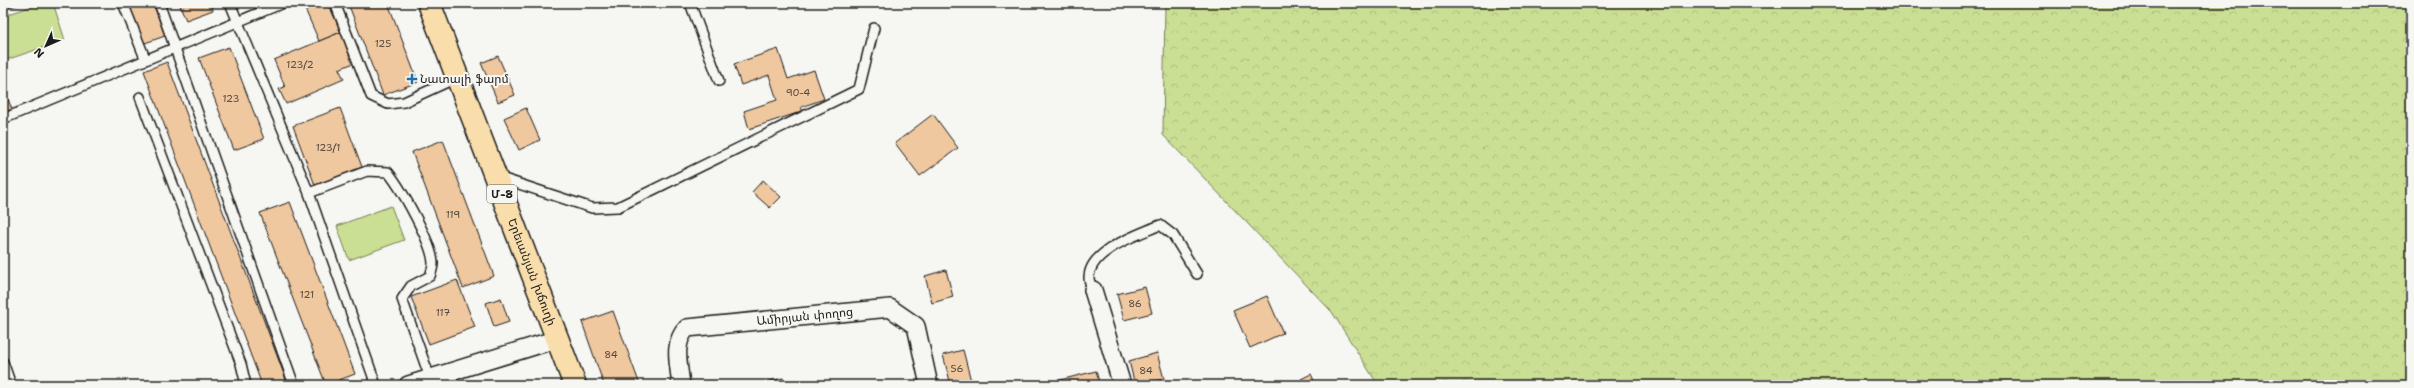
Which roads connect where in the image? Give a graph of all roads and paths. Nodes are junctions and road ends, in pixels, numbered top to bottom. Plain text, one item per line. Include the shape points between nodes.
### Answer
1 (123, 3) edge
2 (159, 3) edge
3 (230, 3) edge
4 (282, 3) edge
5 (335, 3) edge
6 (430, 3) edge
7 (690, 3) edge
8 (237, 22) junction
9 (874, 28) dead end
10 (174, 47) junction
11 (145, 58) junction
12 (456, 78) junction
13 (719, 81) dead end
14 (140, 97) dead end
15 (3, 119) edge
16 (495, 176) junction
17 (309, 194) junction
18 (1197, 274) dead end
19 (1093, 290) joint
20 (557, 339) junction
21 (3, 362) edge
22 (430, 378) junction
23 (11, 385) edge
24 (246, 385) edge
25 (294, 385) edge
26 (376, 385) edge
27 (408, 385) edge
28 (575, 385) edge
29 (681, 385) edge
30 (929, 385) edge
31 (1122, 385) edge

1 - 11 lane
2 - 10 lane
3 - 8 lane
4 - 8 lane
5 - 12 lane via 371,96 388,104 404,102
6 - 12 highway, Երեւանյան խճուղի / Մ-8
7 - 13 lane
8 - 10 lane
8 - 17 lane
9 - 16 lane via 859,89 618,207 592,208
10 - 11 lane
10 - 25 lane
11 - 15 lane
12 - 16 highway, Երեւանյան խճուղի / Մ-8
14 - 24 lane via 241,364
16 - 20 highway, Երեւանյան խճուղի / Մ-8
17 - 22 lane via 367,171 388,172 401,188 430,250 433,264 430,276 411,286 402,299
17 - 26 lane
18 - 19 lane via 1173,235 1160,225 1106,250 1093,263 1088,279
19 - 31 street
20 - 22 street
20 - 28 highway, Երեւանյան խճուղի / Մ-8
21 - 23 lane
22 - 27 street
29 - 30 street, Ամիրյան փողոց via 678,346 680,335 687,328 890,308 916,326

